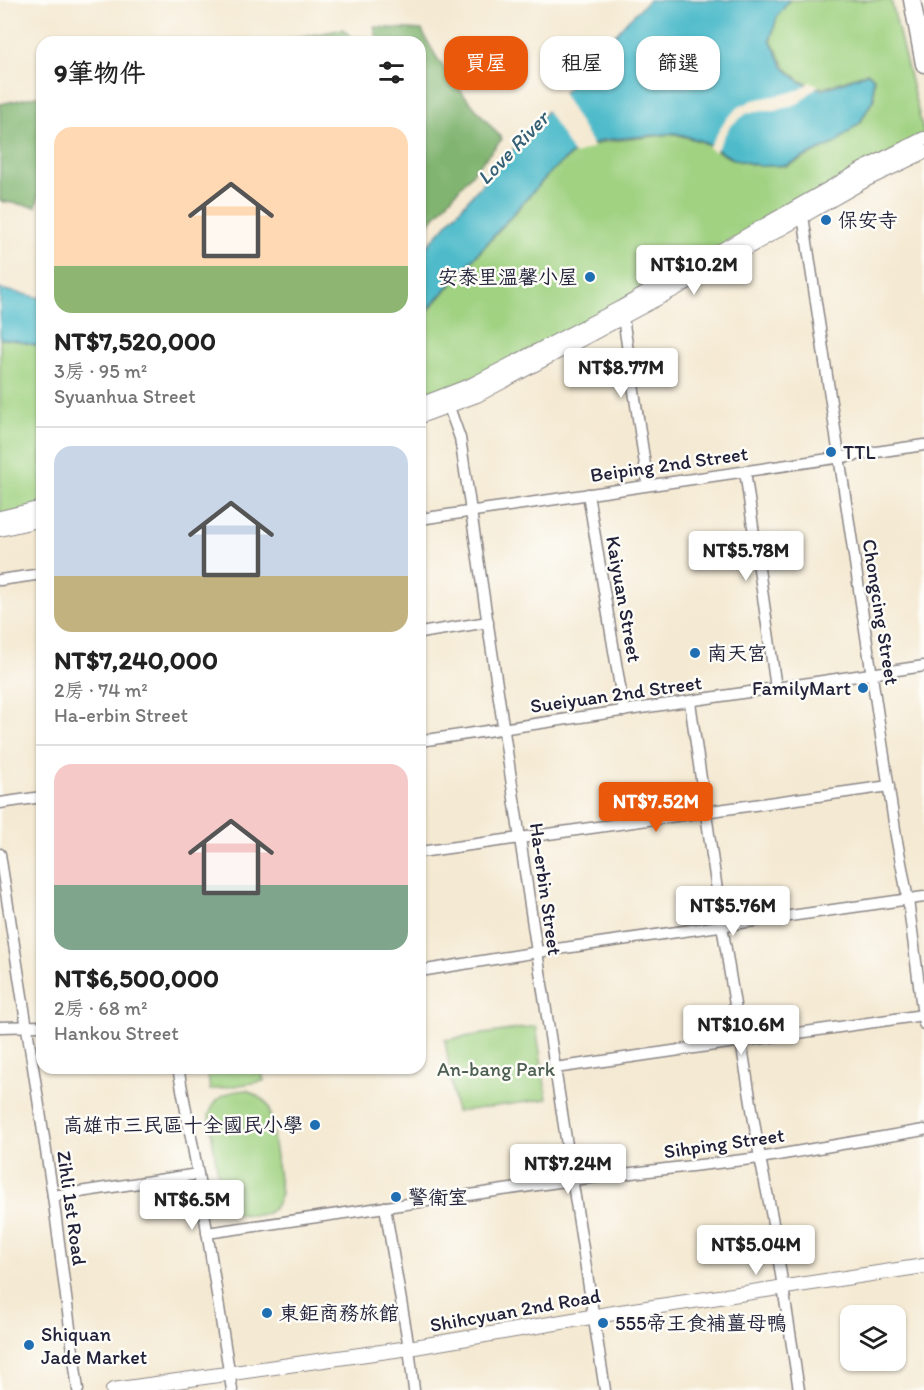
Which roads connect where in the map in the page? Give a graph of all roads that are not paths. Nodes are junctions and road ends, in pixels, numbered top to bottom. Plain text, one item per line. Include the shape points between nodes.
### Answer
1 (912, 0) edge
2 (924, 64) edge
3 (924, 139) edge
4 (924, 152) edge
5 (802, 211) junction
6 (622, 312) junction
7 (447, 400) junction
8 (426, 404) edge
9 (426, 412) edge
10 (924, 445) edge
11 (839, 458) junction
12 (745, 471) junction
13 (648, 486) junction
14 (588, 494) junction
15 (36, 509) edge
16 (471, 511) junction
17 (0, 518) edge
18 (426, 518) edge
19 (36, 520) edge
20 (0, 529) edge
21 (36, 575) edge
22 (0, 580) edge
23 (488, 622) junction
24 (426, 632) edge
25 (924, 666) edge
26 (872, 674) junction
27 (776, 688) junction
28 (690, 702) junction
29 (624, 711) junction
30 (504, 728) junction
31 (426, 740) edge
32 (889, 786) junction
33 (36, 798) edge
34 (0, 803) edge
35 (707, 812) junction
36 (520, 838) junction
37 (426, 851) edge
38 (0, 854) edge
39 (924, 897) edge
40 (908, 900) junction
41 (722, 924) junction
42 (537, 952) junction
43 (426, 970) edge
44 (923, 1019) edge
45 (0, 1027) edge
46 (36, 1027) edge
47 (27, 1028) junction
48 (741, 1041) junction
49 (555, 1068) junction
50 (179, 1074) edge
51 (924, 1130) edge
52 (760, 1158) junction
53 (198, 1174) junction
54 (572, 1180) junction
55 (53, 1196) junction
56 (385, 1207) junction
57 (207, 1233) junction
58 (924, 1266) edge
59 (783, 1288) junction
60 (594, 1317) junction
61 (409, 1348) junction
62 (229, 1374) junction
63 (78, 1390) edge
64 (113, 1390) edge
65 (232, 1390) edge
66 (414, 1390) edge
67 (605, 1390) edge
68 (799, 1390) edge

1 - 2 main road
3 - 5 street via 862,170
4 - 5 street
5 - 6 street
5 - 11 street, Chongcing Street
6 - 7 street
6 - 13 street
7 - 8 street
7 - 9 street
7 - 16 street, Ha-erbin Street via 460,438
10 - 11 street, Beiping 2nd Street
11 - 12 street, Beiping 2nd Street
11 - 26 street, Chongcing Street
12 - 13 street, Beiping 2nd Street
12 - 27 street
13 - 14 street, Beiping 2nd Street
14 - 16 street, Beiping 2nd Street
14 - 29 street, Kaiyuan Street
15 - 17 street
16 - 18 street, Beiping 2nd Street
16 - 23 street, Ha-erbin Street
19 - 20 street
21 - 22 street
23 - 24 street
23 - 30 street, Ha-erbin Street
25 - 26 street, Sueiyuan 2nd Street
26 - 27 street, Sueiyuan 2nd Street
26 - 32 street, Chongcing Street
27 - 28 street, Sueiyuan 2nd Street
28 - 29 street, Sueiyuan 2nd Street
28 - 35 street
29 - 30 street, Sueiyuan 2nd Street
30 - 31 street, Sueiyuan 2nd Street
30 - 36 street, Ha-erbin Street
32 - 35 street
32 - 40 street, Chongcing Street
33 - 34 street
35 - 36 street
35 - 41 street
36 - 37 street
36 - 42 street, Ha-erbin Street
38 - 47 street, Zihli 1st Road
39 - 40 street
40 - 41 street
40 - 44 street, Chongcing Street
41 - 42 street
41 - 48 street
42 - 43 street
42 - 49 street, Ha-erbin Street
44 - 48 street
45 - 47 street
46 - 47 street
47 - 55 street, Zihli 1st Road
48 - 49 street
48 - 52 street
49 - 54 street, Ha-erbin Street
50 - 53 street
51 - 52 street, Sihping Street
52 - 54 street, Sihping Street
52 - 59 street
53 - 55 street
53 - 57 street
54 - 56 street, Sihping Street
54 - 60 street, Ha-erbin Street
55 - 63 street, Zihli 1st Road
56 - 57 street, Sihping Street
56 - 61 street
57 - 62 street
58 - 59 street, Shihcyuan 2nd Road
59 - 60 street, Shihcyuan 2nd Road
59 - 68 street
60 - 61 street, Shihcyuan 2nd Road
60 - 67 street, Ha-erbin Street
61 - 62 street, Shihcyuan 2nd Road
61 - 66 street
62 - 64 street, Shihcyuan 2nd Road
62 - 65 street

